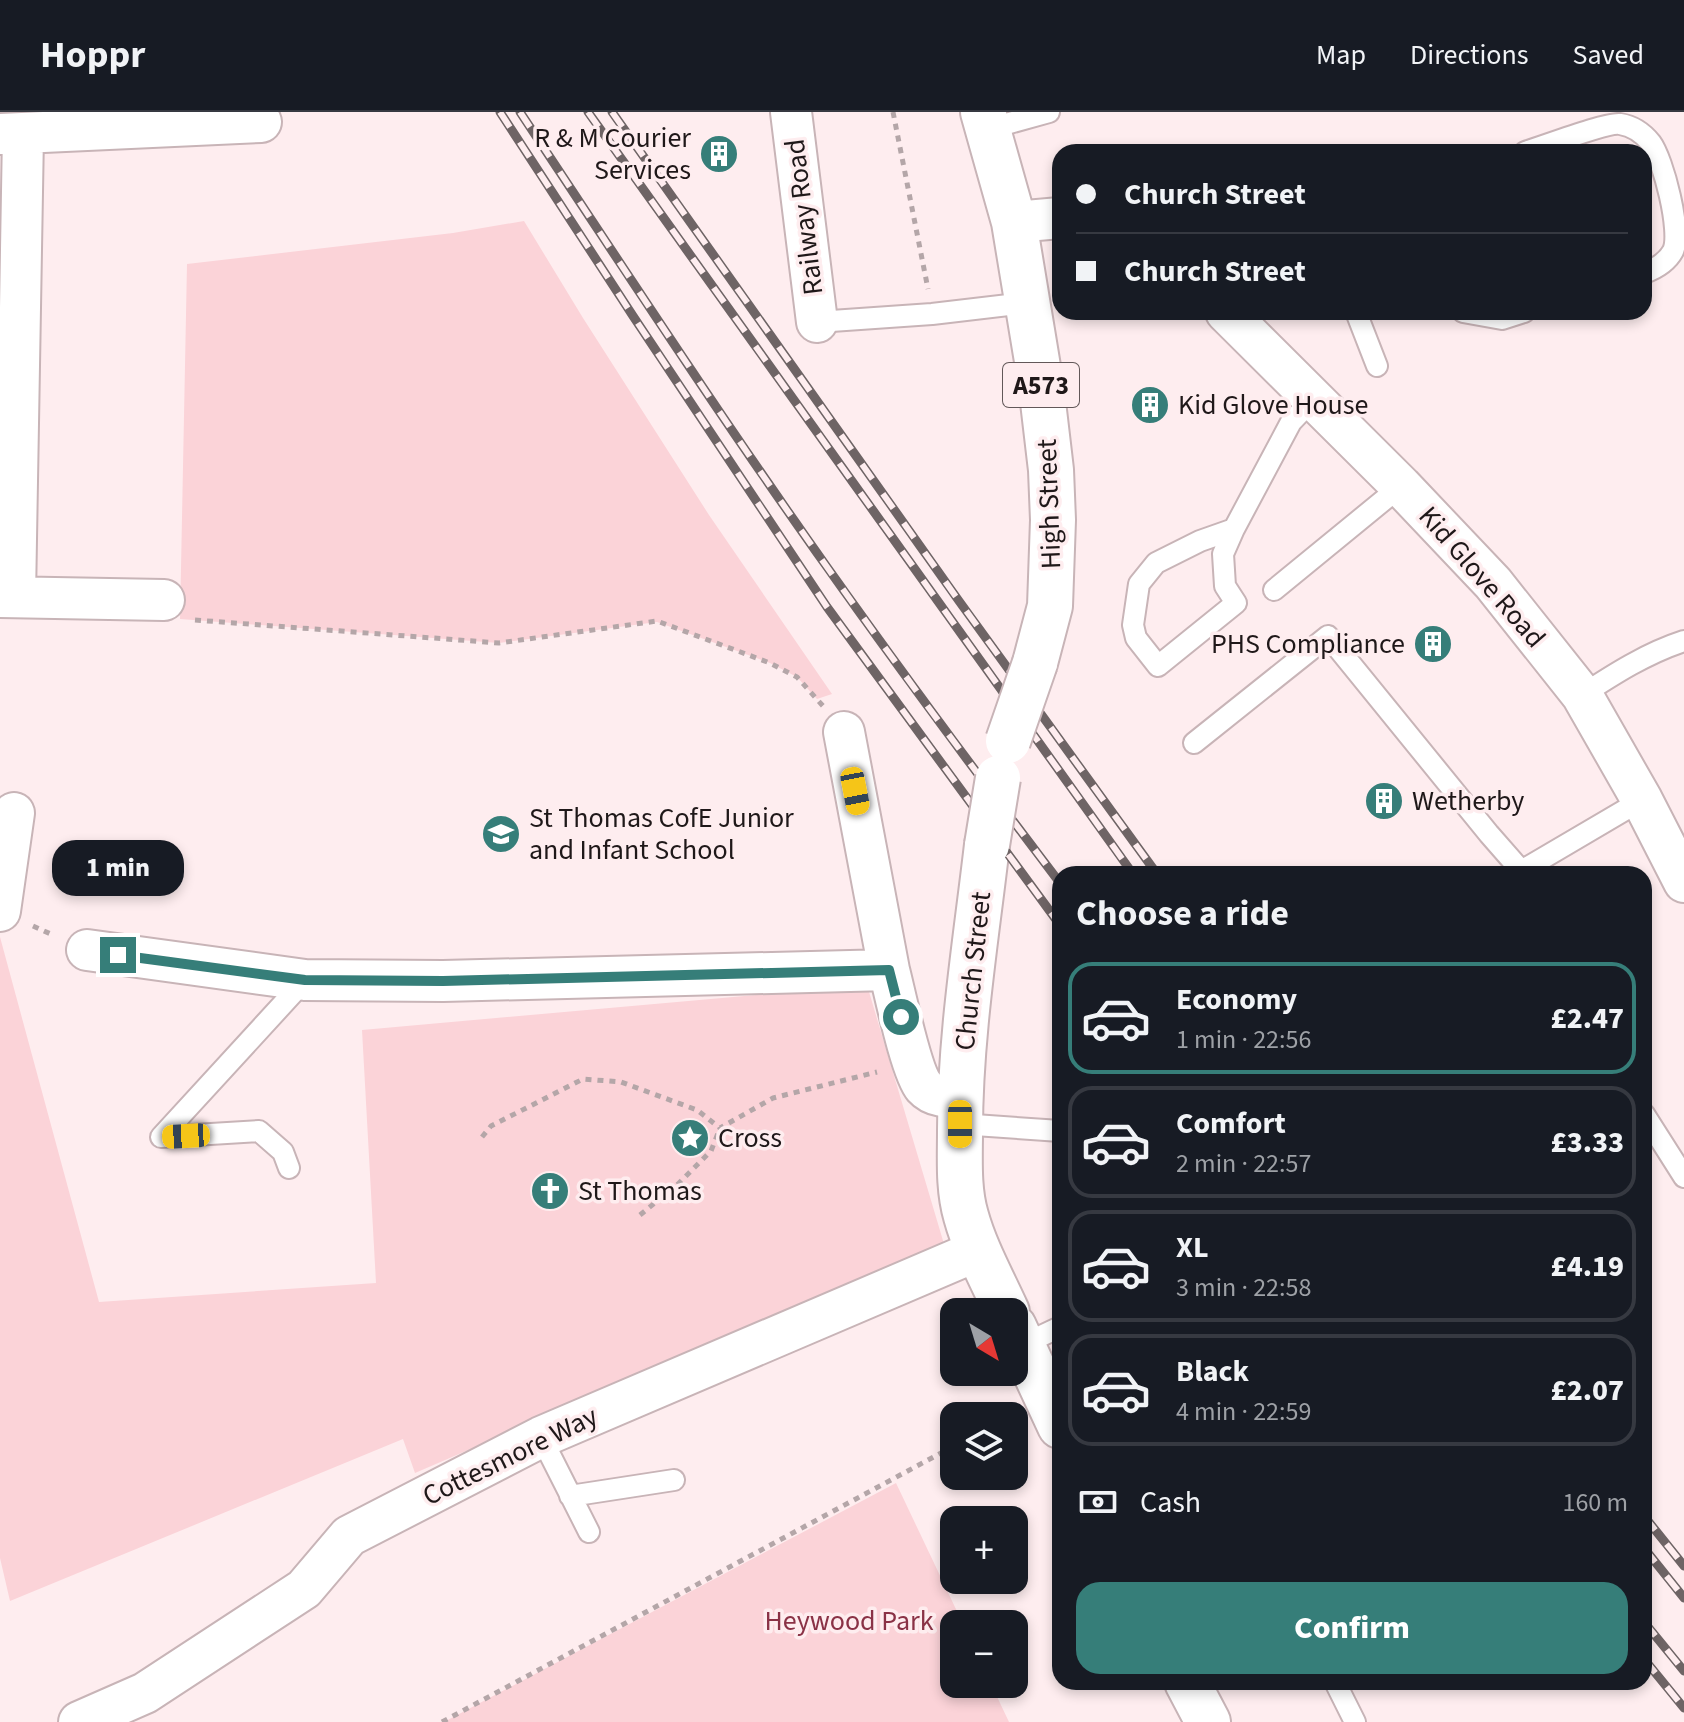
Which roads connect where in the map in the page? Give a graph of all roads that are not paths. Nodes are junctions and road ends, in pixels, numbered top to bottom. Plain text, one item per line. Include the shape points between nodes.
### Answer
1 (791, 112) edge
2 (1049, 112) edge
3 (986, 120) edge
4 (261, 122) dead end
5 (11, 134) edge
6 (1550, 144) edge
7 (1052, 219) edge
8 (1014, 222) junction
9 (1652, 271) edge
10 (1026, 303) junction
11 (1234, 320) edge
12 (1359, 320) edge
13 (817, 322) joint
14 (1377, 366) dead end
15 (1314, 398) junction
16 (1401, 486) junction
17 (1234, 529) junction
18 (1274, 590) dead end
19 (7, 597) edge
20 (164, 600) road end
21 (1684, 641) edge
22 (1582, 695) junction
23 (844, 732) road end
24 (1194, 743) dead end
25 (1642, 800) junction
26 (14, 813) dead end
27 (987, 845) joint
28 (1515, 866) edge
29 (1533, 866) edge
30 (1684, 882) edge
31 (0, 911) edge
32 (87, 950) road end
33 (889, 970) junction
34 (305, 980) junction
35 (960, 1111) junction
36 (1652, 1127) edge
37 (1052, 1129) edge
38 (289, 1168) dead end
39 (1684, 1177) edge
40 (979, 1250) junction
41 (1008, 1298) edge
42 (1028, 1334) edge
43 (1052, 1403) edge
44 (541, 1437) junction
45 (674, 1480) dead end
46 (570, 1496) junction
47 (589, 1532) dead end
48 (1191, 1690) edge
49 (1339, 1690) edge
50 (79, 1722) edge
51 (1208, 1722) edge
52 (1355, 1722) edge

1 - 13 street, Railway Road
2 - 3 lane
3 - 8 main road, High Street / A573
4 - 5 street
5 - 19 street
6 - 9 lane via 1616,123 1635,128 1653,144 1676,228 1673,251
7 - 8 street
8 - 10 main road, High Street / A573
10 - 13 lane
10 - 27 main road, High Street / A573, bridge via 1051,470 1050,606 1003,759
11 - 15 street, Kid Glove Road
12 - 14 lane
15 - 16 street, Kid Glove Road
15 - 17 lane via 1291,422
16 - 18 lane
16 - 22 street, Kid Glove Road via 1493,583
17 - 17 lane via 1223,554 1225,586 1236,603 1158,666 1136,638 1139,584 1156,563
19 - 20 street
21 - 22 lane via 1649,655
22 - 25 street, Kid Glove Road
23 - 33 street, Church Street
24 - 28 lane via 1328,636
25 - 29 lane
25 - 30 street, Kid Glove Road
26 - 31 street
27 - 35 main road, Church Street / A573
32 - 34 street
33 - 34 street
33 - 35 street, Church Street via 921,1084
34 - 38 lane via 161,1137 259,1131 283,1152
35 - 37 lane
35 - 40 main road, Church Street / A573 via 960,1178
36 - 39 lane
40 - 41 main road, Church Street / A573
40 - 44 street, Cottesmore Way
42 - 43 main road, Church Street / A573
44 - 46 lane
44 - 50 street, Cottesmore Way via 349,1536 304,1589 145,1693
45 - 46 lane
46 - 47 lane
48 - 51 main road
49 - 52 lane

